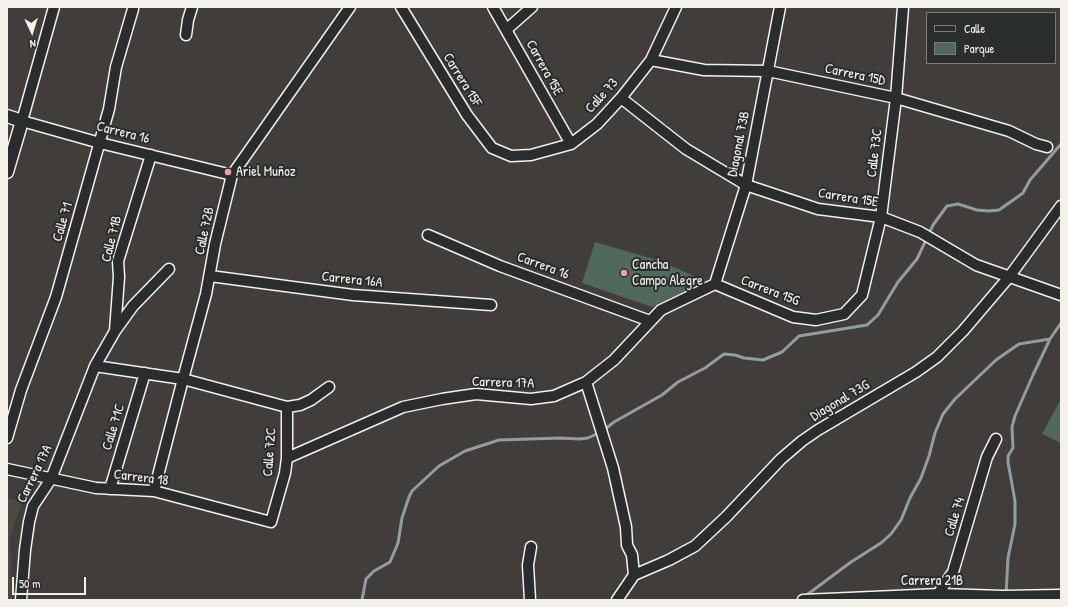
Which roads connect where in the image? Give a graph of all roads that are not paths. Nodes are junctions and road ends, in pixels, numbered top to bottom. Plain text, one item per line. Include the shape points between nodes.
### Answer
1 (54, 7) edge
2 (192, 7) edge
3 (350, 7) edge
4 (401, 7) edge
5 (494, 7) edge
6 (532, 7) edge
7 (676, 7) edge
8 (780, 7) edge
9 (903, 7) edge
10 (134, 9) dead end
11 (506, 30) junction
12 (186, 35) dead end
13 (651, 60) junction
14 (768, 71) junction
15 (621, 98) junction
16 (896, 98) junction
17 (7, 116) edge
18 (22, 120) junction
19 (100, 143) junction
20 (570, 144) junction
21 (1047, 147) dead end
22 (151, 155) junction
23 (511, 156) joint
24 (7, 172) edge
25 (232, 175) junction
26 (746, 184) junction
27 (1061, 206) edge
28 (881, 217) junction
29 (428, 235) dead end
30 (169, 269) dead end
31 (210, 276) junction
32 (1009, 278) junction
33 (715, 284) junction
34 (1061, 295) edge
35 (491, 306) dead end
36 (650, 320) junction
37 (816, 320) joint
38 (115, 331) junction
39 (95, 366) junction
40 (145, 373) junction
41 (182, 379) junction
42 (586, 382) junction
43 (330, 387) dead end
44 (286, 407) junction
45 (7, 438) edge
46 (996, 439) dead end
47 (287, 458) junction
48 (7, 469) edge
49 (51, 479) junction
50 (110, 488) junction
51 (154, 491) junction
52 (271, 522) joint
53 (531, 548) dead end
54 (634, 575) junction
55 (1061, 595) edge
56 (937, 597) edge
57 (21, 600) edge
58 (530, 600) edge
59 (617, 600) edge
60 (803, 600) edge
61 (1058, 600) edge

1 - 18 street
2 - 12 street
3 - 25 street, Calle 72B
4 - 23 street, Carrera 15F via 467,115 492,148
5 - 11 street, Carrera 15E
6 - 11 street
7 - 13 street, Calle 73
8 - 14 street, Diagonal 73B
9 - 16 street, Calle 73C
10 - 19 street, Calle 71 via 116,67
11 - 20 street, Carrera 15E
13 - 14 street, Carrera 15D via 704,70
13 - 15 street, Calle 73
14 - 16 street, Carrera 15D
14 - 26 street, Diagonal 73B
15 - 20 street, Calle 73 via 597,124
15 - 26 street, Carrera 15E via 686,149
16 - 21 street, Carrera 15D via 1009,131
16 - 28 street, Calle 73C
17 - 18 street, Carrera 16
18 - 19 street, Carrera 16
18 - 24 street
19 - 22 street, Carrera 16
19 - 45 street, Calle 71 via 56,297 21,390
20 - 23 street, Calle 73 via 531,154
22 - 25 street, Carrera 16
22 - 38 street, Calle 71B via 118,261
25 - 31 street, Calle 72B
26 - 28 street, Carrera 15E via 818,209
26 - 33 street, Diagonal 73B
27 - 32 street, Diagonal 73G
28 - 32 street, Carrera 15E via 922,233 976,265
28 - 37 street, Calle 73C via 862,294 844,314
29 - 36 street, Carrera 16 via 500,266
30 - 38 street, Carrera 17A via 133,306
31 - 35 street, Carrera 16A via 353,295
31 - 41 street, Calle 72B
32 - 34 street, Carrera 15E
32 - 54 street, Diagonal 73G via 937,357 802,441 695,546
33 - 36 street, Carrera 17A via 661,310
33 - 37 street, Carrera 15G via 793,317
36 - 42 street, Carrera 17A via 614,360
38 - 39 street, Carrera 17A
39 - 40 street
39 - 49 street, Carrera 17A
40 - 41 street
40 - 50 street, Calle 71C
41 - 44 street
41 - 51 street, Calle 72B
42 - 47 street, Carrera 17A via 554,396 531,399 476,394 403,407
42 - 54 street via 613,468 626,527 626,545 632,555
43 - 44 street via 300,405
44 - 47 street, Calle 72C
46 - 56 street, Calle 74 via 987,457 953,572
47 - 52 street, Calle 72C
48 - 49 street, Carrera 18
49 - 50 street, Carrera 18 via 96,488
49 - 57 street, Carrera 17A via 33,506 29,522
50 - 51 street, Carrera 18
51 - 52 street, Carrera 18
53 - 58 street via 528,565
54 - 59 street
55 - 56 street, Carrera 21B
55 - 61 street
56 - 60 street, Carrera 21B

